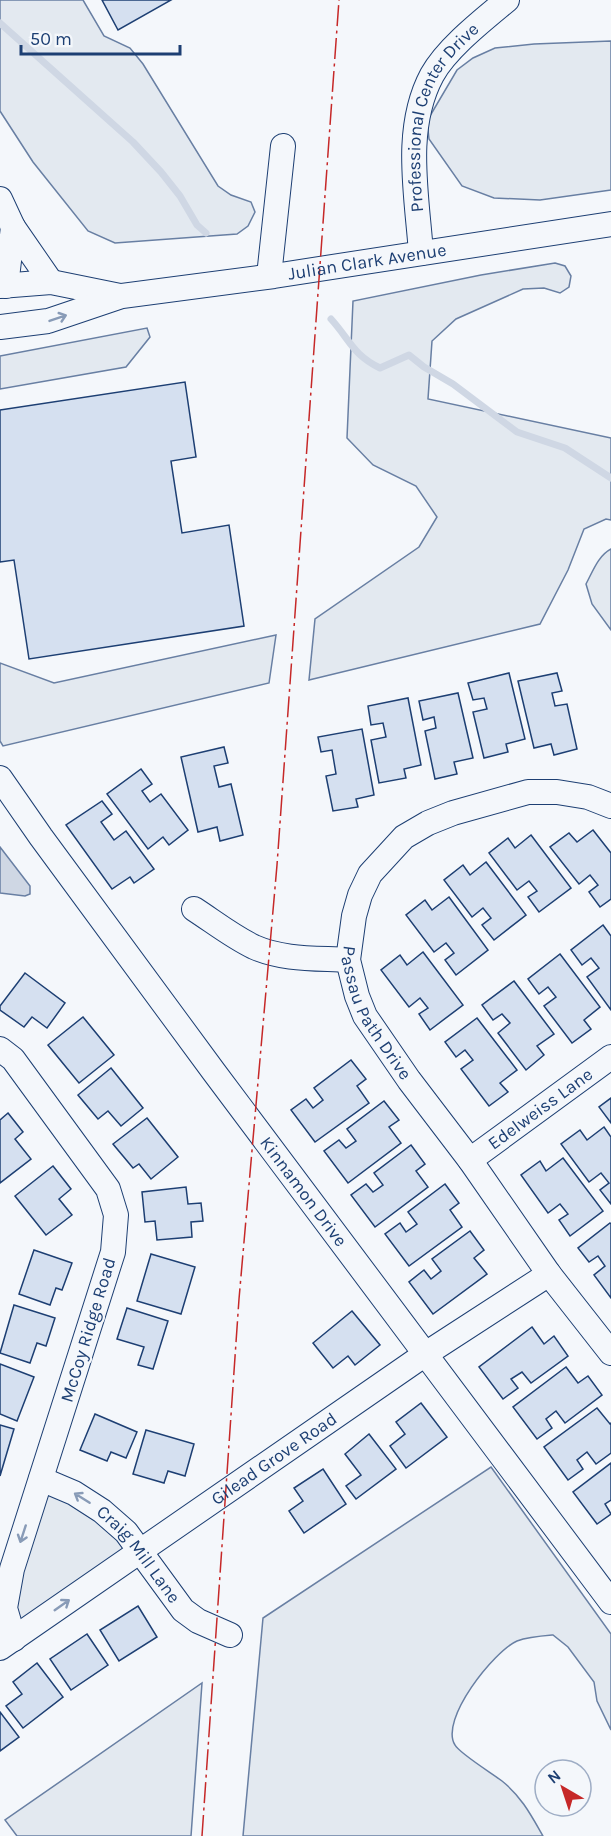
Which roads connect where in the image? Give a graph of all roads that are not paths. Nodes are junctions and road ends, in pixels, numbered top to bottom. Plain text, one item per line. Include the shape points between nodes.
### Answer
1 (507, 0) edge
2 (283, 146) dead end
3 (0, 199) edge
4 (611, 224) edge
5 (13, 227) junction
6 (421, 253) junction
7 (269, 276) junction
8 (51, 282) junction
9 (3, 286) edge
10 (122, 296) junction
11 (0, 327) edge
12 (0, 778) edge
13 (611, 806) edge
14 (194, 909) dead end
15 (348, 960) junction
16 (0, 1049) edge
17 (611, 1057) edge
18 (470, 1161) junction
19 (549, 1274) junction
20 (611, 1353) edge
21 (424, 1355) junction
22 (41, 1479) junction
23 (142, 1550) junction
24 (611, 1602) edge
25 (230, 1635) dead end
26 (7, 1644) edge

1 - 6 street, Professional Center Drive via 463,37 432,74 417,111 413,146
2 - 7 street
3 - 5 street
4 - 6 street, Julian Clark Avenue
5 - 8 street
5 - 9 street
6 - 7 street, Julian Clark Avenue
7 - 10 street, Julian Clark Avenue
8 - 9 street, Julian Clark Avenue
8 - 10 street, Julian Clark Avenue
11 -> 10 street, Julian Clark Avenue via 48,321
12 - 21 street, Kinnamon Drive
13 - 15 street, Passau Path Drive via 588,797 528,792 453,813 404,837 370,874 360,895
14 - 15 street via 256,948 292,957
15 - 18 street, Passau Path Drive via 365,1016
16 - 22 street, McCoy Ridge Road via 13,1059 108,1189 116,1215 113,1252
17 - 18 street, Edelweiss Lane
18 - 19 street, Passau Path Drive
19 - 20 street, Passau Path Drive
19 - 21 street, Gilead Grove Road
21 - 23 street, Gilead Grove Road
21 - 24 street, Kinnamon Drive
23 -> 22 street, Craig Mill Lane via 102,1511
22 -> 26 street, McCoy Ridge Road via 12,1569 5,1608
23 - 25 street, Craig Mill Lane via 183,1610
26 -> 23 street, Gilead Grove Road

